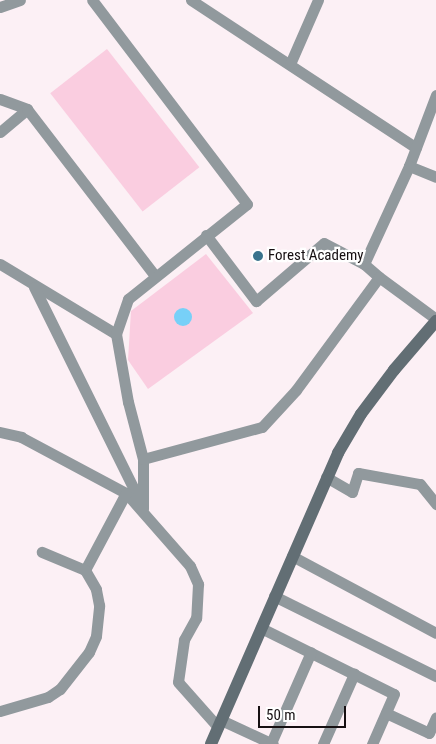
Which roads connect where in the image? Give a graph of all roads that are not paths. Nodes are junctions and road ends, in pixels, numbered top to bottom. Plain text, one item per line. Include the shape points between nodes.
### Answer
1 (20, 0) edge
2 (92, 0) edge
3 (191, 0) edge
4 (318, 0) edge
5 (0, 7) edge
6 (290, 64) junction
7 (436, 95) edge
8 (0, 99) edge
9 (27, 109) junction
10 (0, 132) edge
11 (416, 148) junction
12 (409, 166) junction
13 (436, 177) edge
14 (206, 235) junction
15 (0, 264) edge
16 (364, 264) junction
17 (155, 276) junction
18 (379, 277) junction
19 (34, 287) junction
20 (436, 320) edge
21 (116, 334) junction
22 (0, 432) edge
23 (143, 459) junction
24 (326, 477) junction
25 (126, 493) junction
26 (436, 504) edge
27 (42, 552) dead end
28 (292, 556) junction
29 (85, 570) junction
30 (274, 596) junction
31 (261, 628) junction
32 (436, 633) edge
33 (311, 652) junction
34 (354, 674) junction
35 (436, 676) edge
36 (0, 711) edge
37 (386, 713) junction
38 (436, 717) edge
39 (220, 724) junction
40 (211, 744) edge
41 (272, 744) edge
42 (323, 744) edge
43 (372, 744) edge

1 - 5 street
2 - 14 street via 247,204
3 - 6 street
4 - 6 street
6 - 11 street
7 - 11 street
8 - 9 street
9 - 10 street
9 - 17 street
11 - 12 street
12 - 13 street
12 - 16 street
14 - 16 street via 256,301 324,243
14 - 17 street
15 - 19 street
16 - 18 street
17 - 21 street via 128,299
18 - 20 street
18 - 23 street via 296,390 262,427
19 - 21 street
19 - 23 street via 143,508
20 - 24 street via 361,414
21 - 23 street via 128,402
22 - 25 street via 21,437
24 - 26 street via 352,492 358,473 420,484
24 - 28 street
25 - 29 street
25 - 39 street via 190,566 198,584 196,618 184,640 178,682
27 - 29 street
28 - 30 street
28 - 32 street
29 - 36 street via 96,589 99,605 96,636 89,652 54,693
30 - 31 street
30 - 35 street
31 - 33 street
31 - 39 street
33 - 34 street
33 - 41 street
34 - 37 street via 394,694
34 - 42 street
37 - 38 street via 429,733
37 - 43 street
39 - 40 street
39 - 41 street

